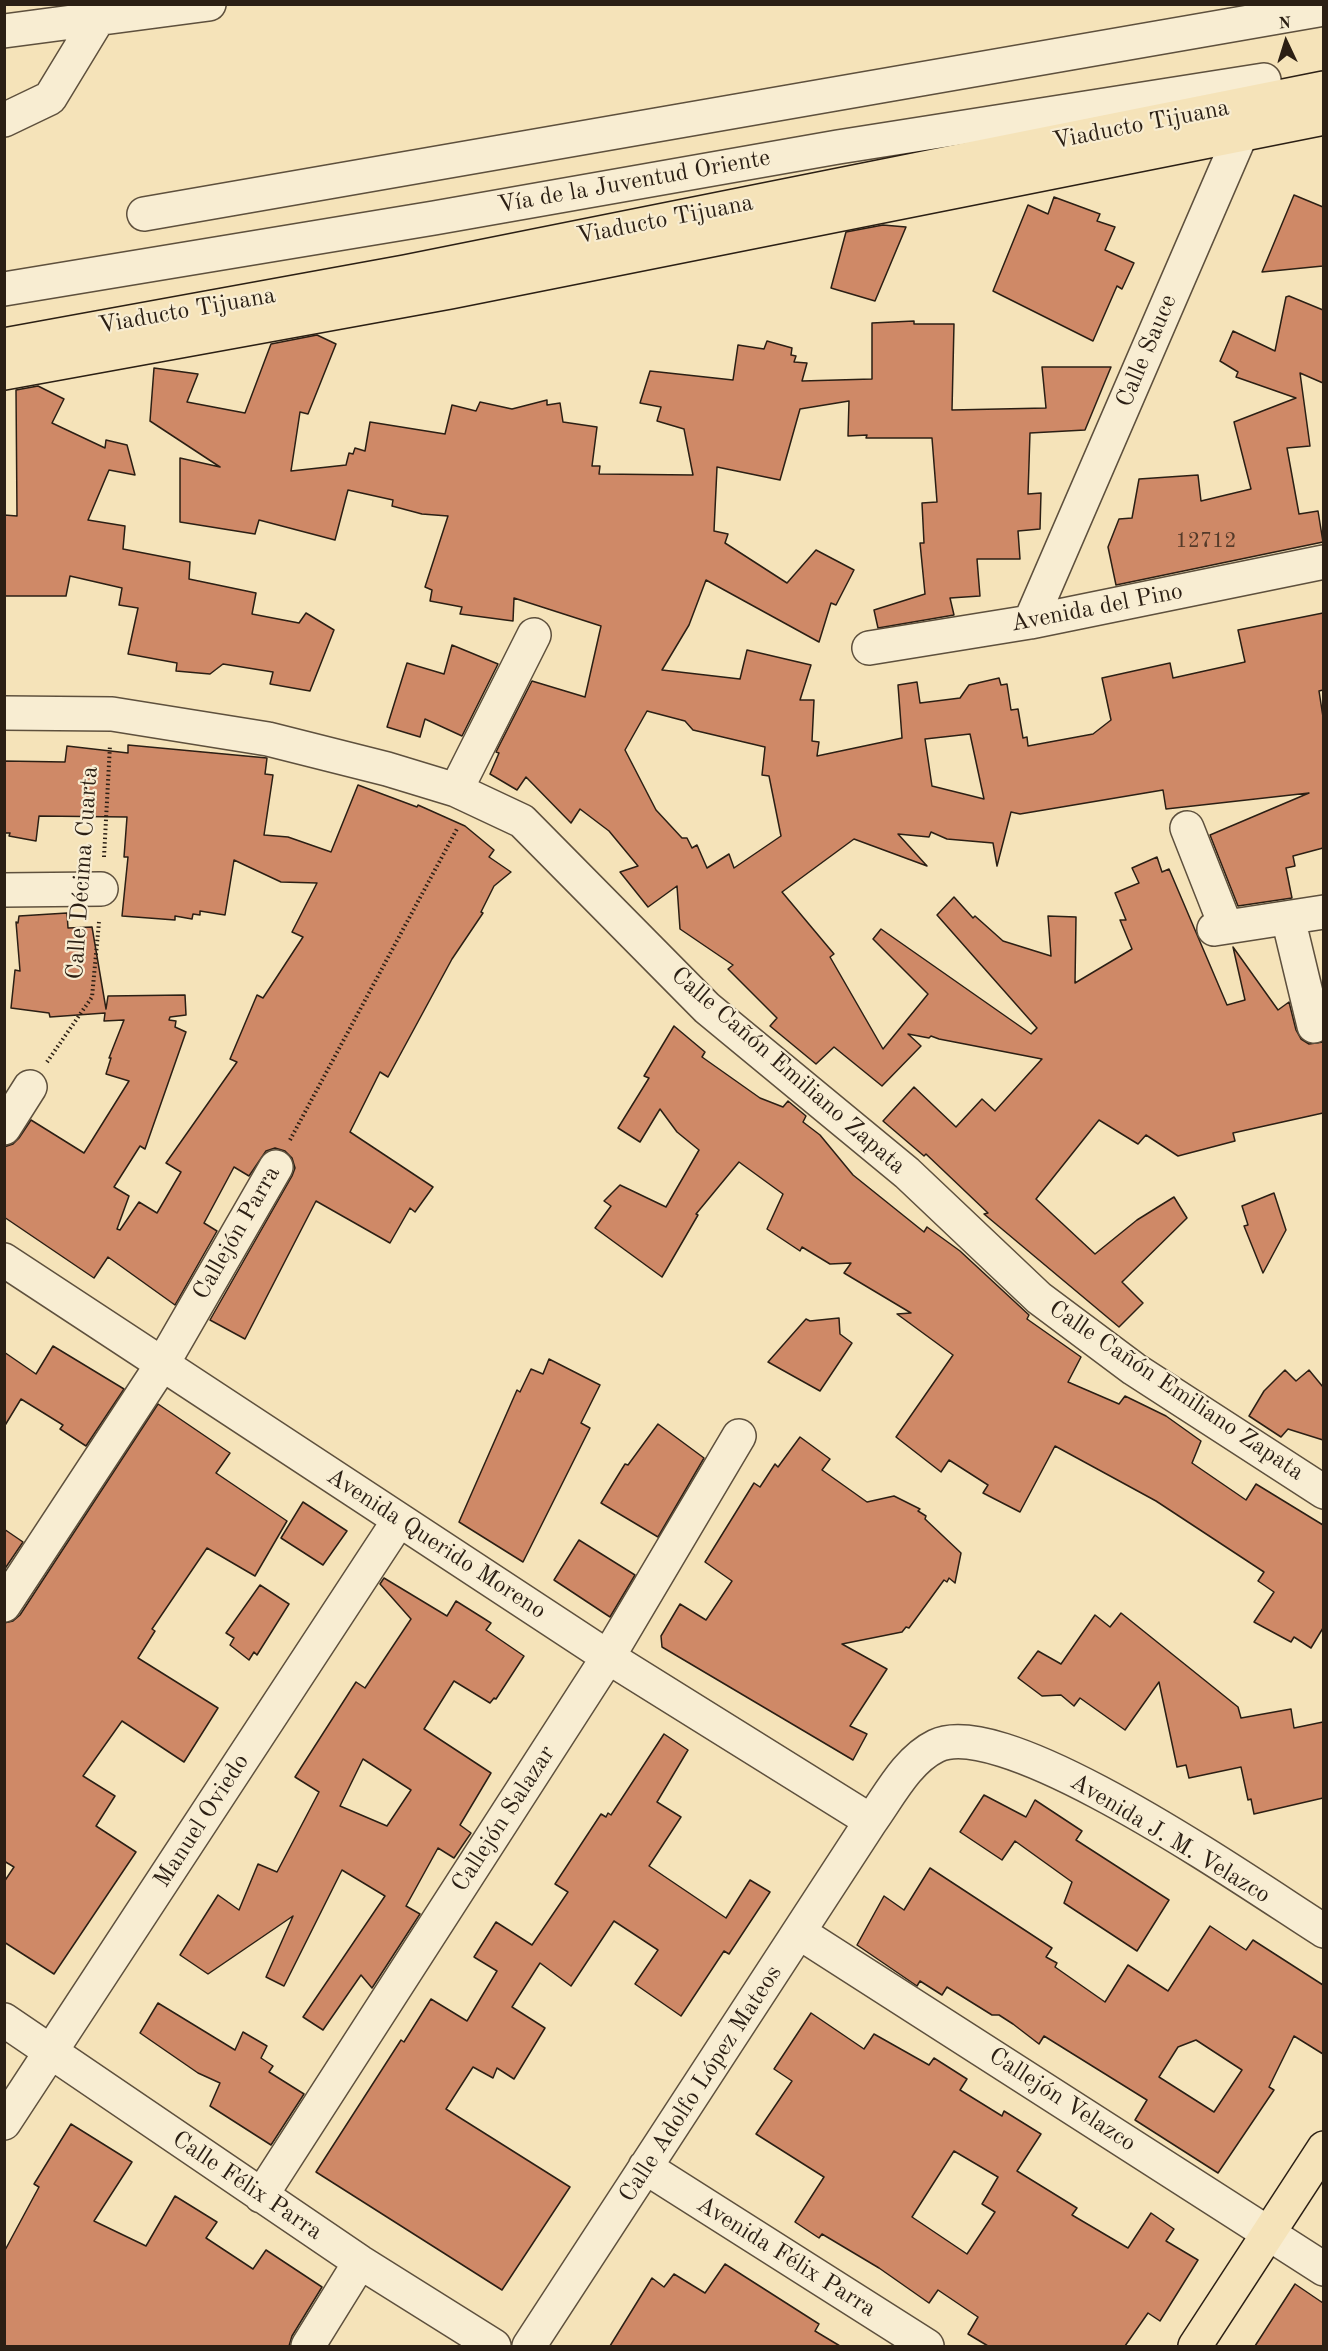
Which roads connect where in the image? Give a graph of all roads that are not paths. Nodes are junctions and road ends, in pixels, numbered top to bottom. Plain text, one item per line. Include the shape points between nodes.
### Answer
1 (209, 4) edge
2 (1323, 9) edge
3 (98, 19) junction
4 (4, 31) edge
5 (1264, 81) joint
6 (1323, 88) edge
7 (1323, 118) edge
8 (4, 120) edge
9 (144, 214) dead end
10 (4, 289) edge
11 (236, 316) junction
12 (4, 345) edge
13 (4, 373) edge
14 (1323, 562) edge
15 (1030, 622) junction
16 (534, 635) dead end
17 (869, 648) dead end
18 (4, 713) edge
19 (456, 790) junction
20 (1187, 828) dead end
21 (101, 889) road end
22 (4, 890) edge
23 (1323, 912) edge
24 (1288, 918) junction
25 (1314, 1026) dead end
26 (30, 1087) road end
27 (4, 1128) edge
28 (276, 1167) road end
29 (4, 1260) edge
30 (163, 1363) junction
31 (739, 1436) dead end
32 (1323, 1492) edge
33 (399, 1520) junction
34 (4, 1605) edge
35 (608, 1657) junction
36 (871, 1821) junction
37 (1323, 1931) edge
38 (800, 1933) junction
39 (4, 2020) edge
40 (51, 2051) junction
41 (4, 2123) edge
42 (1323, 2148) edge
43 (645, 2168) junction
44 (261, 2196) junction
45 (1268, 2233) junction
46 (360, 2262) junction
47 (1323, 2269) edge
48 (308, 2346) edge
49 (494, 2346) edge
50 (529, 2346) edge
51 (927, 2346) edge
52 (1195, 2346) edge

1 - 3 street
2 - 9 street
3 - 4 street
3 - 8 street via 50,98
5 - 10 street, Vía de la Juventud Oriente via 838,147
5 - 15 street, Calle Sauce
6 - 11 main road, Viaducto Tijuana via 405,272
7 - 11 main road, Viaducto Tijuana via 474,287
11 - 12 main road, Viaducto Tijuana
11 - 13 main road, Viaducto Tijuana
14 - 15 street, Avenida del Pino
15 - 17 street, Avenida del Pino
16 - 19 street
18 - 19 street, Calle Cañón Emiliano Zapata via 112,714 268,739
19 - 32 street, Calle Cañón Emiliano Zapata via 522,821 707,1008 907,1173 1039,1298 1134,1369
20 - 24 street via 1220,928
21 - 22 street
23 - 24 street
24 - 25 street
26 - 27 street
28 - 30 street, Callejón Parra
29 - 30 street, Avenida Querido Moreno
30 - 33 street, Avenida Querido Moreno
30 - 34 street, Callejón Parra
31 - 35 street, Callejón Salazar
33 - 35 street, Avenida Querido Moreno
33 - 40 street, Manuel Oviedo
35 - 36 street, Avenida Querido Moreno
35 - 44 street, Callejón Salazar
36 - 37 street, Avenida J. M. Velazco via 913,1762 937,1746 961,1740 990,1745 1100,1791
36 - 38 street, Calle Adolfo López Mateos
38 - 43 street, Calle Adolfo López Mateos
38 - 45 street, Callejón Velazco
39 - 40 street, Calle Félix Parra
40 - 41 street, Manuel Oviedo
40 - 44 street, Calle Félix Parra
42 - 45 main road
43 - 50 street, Calle Adolfo López Mateos
43 - 51 street, Avenida Félix Parra
44 - 46 street, Calle Félix Parra
45 - 47 street, Callejón Velazco
45 - 52 main road
46 - 48 street
46 - 49 street, Calle Félix Parra

